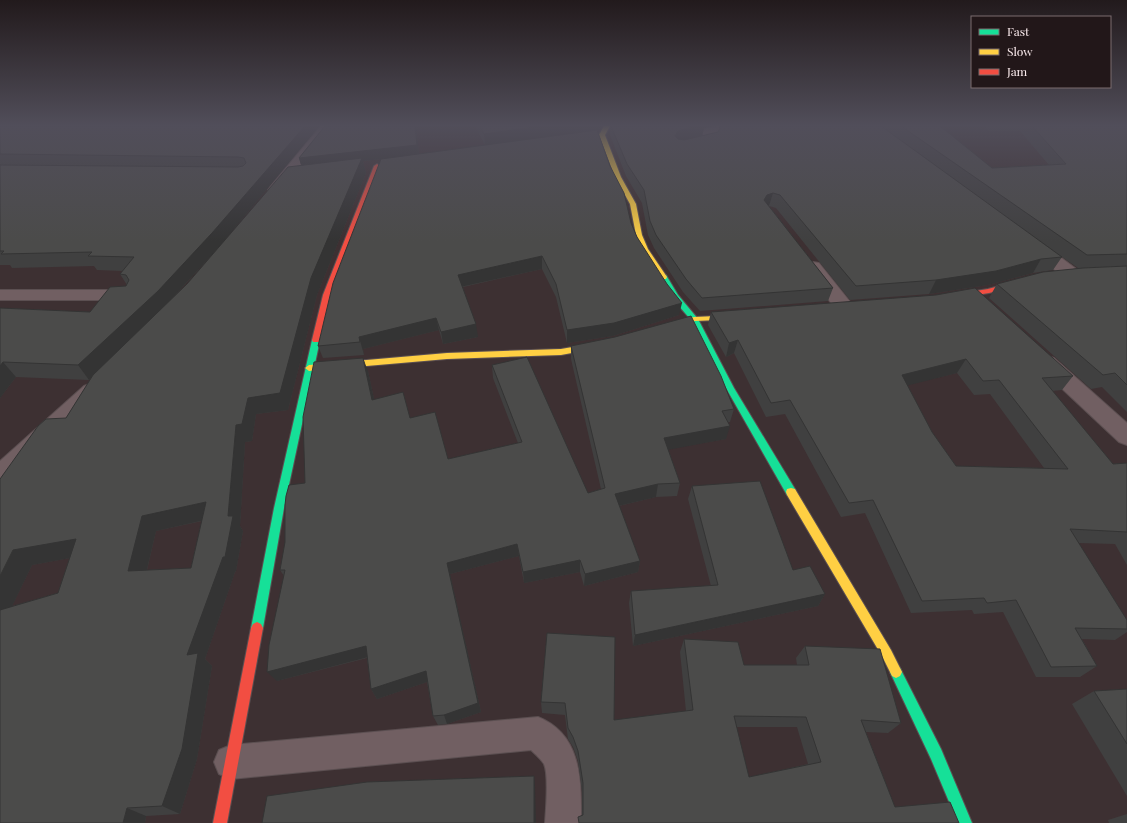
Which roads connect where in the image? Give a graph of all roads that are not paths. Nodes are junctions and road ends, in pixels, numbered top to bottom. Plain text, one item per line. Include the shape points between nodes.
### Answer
1 (296, 164) edge
2 (388, 164) edge
3 (614, 164) edge
4 (376, 166) junction
5 (361, 168) edge
6 (309, 173) edge
7 (286, 176) junction
8 (263, 205) edge
9 (1022, 238) edge
10 (803, 254) edge
11 (1071, 275) edge
12 (1032, 279) edge
13 (972, 294) junction
14 (0, 295) edge
15 (128, 295) edge
16 (943, 299) edge
17 (844, 307) edge
18 (989, 310) edge
19 (751, 316) edge
20 (694, 319) junction
21 (657, 330) edge
22 (614, 343) edge
23 (1035, 352) edge
24 (309, 368) junction
25 (102, 381) edge
26 (1127, 436) edge
27 (0, 475) edge
28 (231, 762) junction
29 (220, 823) edge
30 (563, 823) edge
31 (965, 823) edge

1 - 7 street
2 - 4 street
3 - 20 street via 618,178 634,204 644,249 675,296
4 - 5 street
4 - 24 street via 327,295
6 - 7 street
7 - 8 street
9 - 11 street
10 - 17 street
12 - 13 street
13 - 16 street
13 - 18 street
14 - 15 street
19 - 20 street
20 - 21 street
20 - 31 street via 730,388 887,654 936,754
22 - 24 street via 561,352 447,356
23 - 26 street
24 - 28 street via 279,508
25 - 27 street
28 - 29 street
28 - 30 street via 538,733 557,754 560,764 563,783

